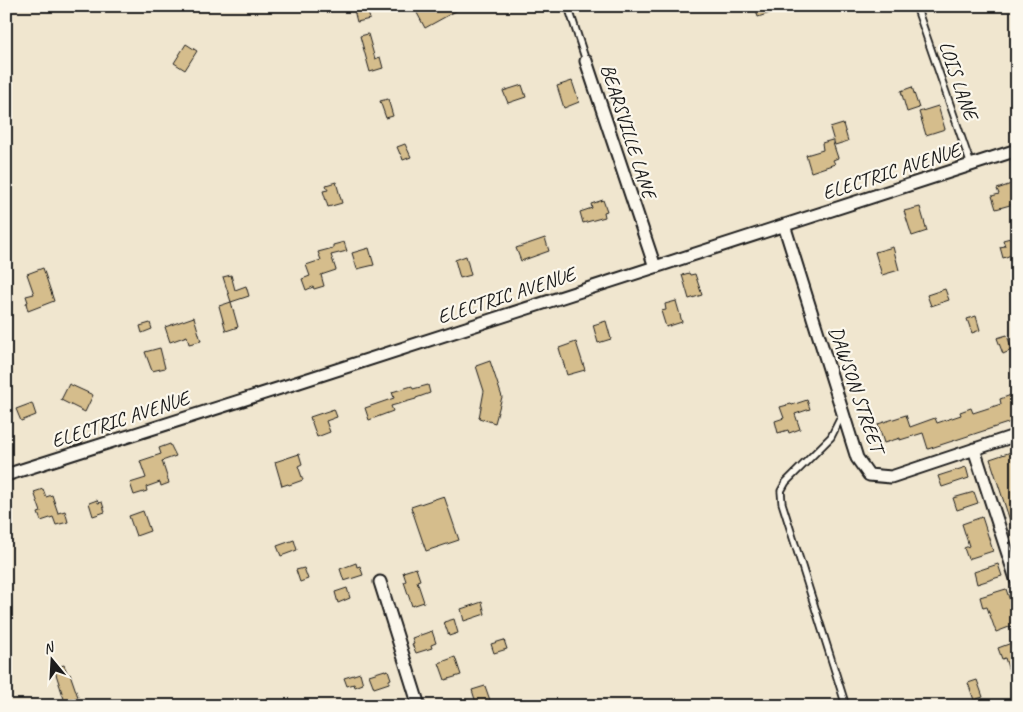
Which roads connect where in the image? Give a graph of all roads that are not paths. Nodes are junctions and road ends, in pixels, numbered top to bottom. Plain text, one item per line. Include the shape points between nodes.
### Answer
1 (568, 6) edge
2 (916, 6) edge
3 (586, 61) joint
4 (1017, 150) edge
5 (971, 165) junction
6 (784, 225) junction
7 (654, 267) junction
8 (843, 413) junction
9 (1017, 435) edge
10 (974, 449) junction
11 (6, 475) edge
12 (380, 582) dead end
13 (1017, 582) edge
14 (419, 706) edge
15 (846, 706) edge

1 - 3 lane, BEARSVILLE LANE
2 - 5 lane, LOIS LANE
3 - 7 street, BEARSVILLE LANE
4 - 5 street, ELECTRIC AVENUE
5 - 6 street, ELECTRIC AVENUE
6 - 7 street, ELECTRIC AVENUE
6 - 8 street, DAWSON STREET
7 - 11 street, ELECTRIC AVENUE
8 - 10 street, DAWSON STREET via 857,458 869,475 891,477
8 - 15 lane via 831,437 781,491 782,503
9 - 10 street, DAWSON STREET
10 - 13 street
12 - 14 street

